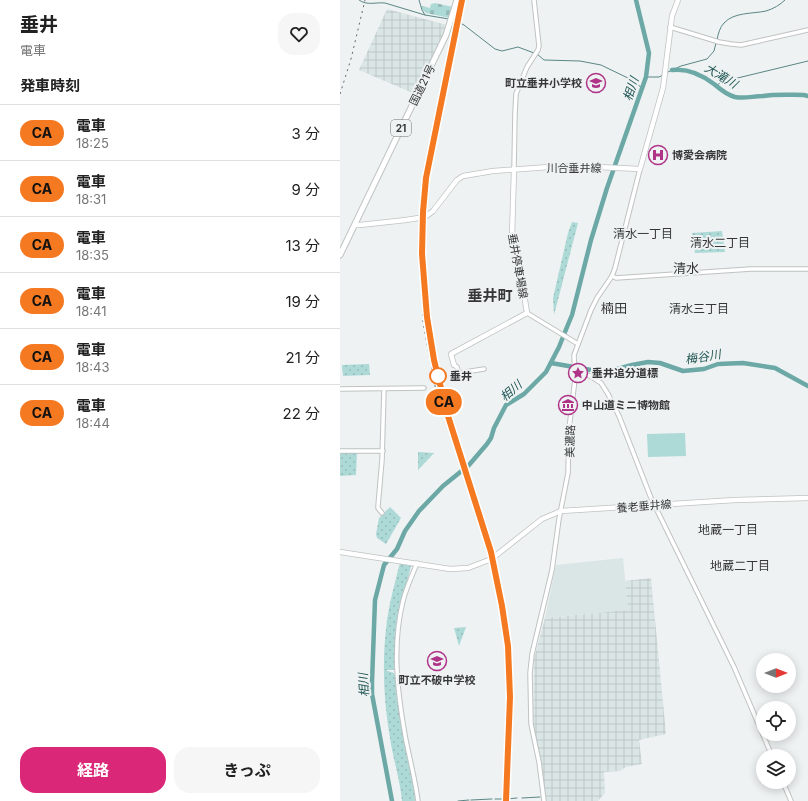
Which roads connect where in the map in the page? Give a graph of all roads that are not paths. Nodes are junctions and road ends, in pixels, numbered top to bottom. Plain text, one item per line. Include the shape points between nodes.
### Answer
1 (457, 0) edge
2 (534, 0) edge
3 (678, 0) edge
4 (670, 28) junction
5 (808, 30) edge
6 (514, 169) junction
7 (638, 169) junction
8 (355, 225) junction
9 (340, 255) edge
10 (808, 269) edge
11 (612, 276) junction
12 (527, 313) junction
13 (577, 343) junction
14 (454, 365) joint
15 (484, 370) dead end
16 (576, 370) junction
17 (424, 388) dead end
18 (340, 389) edge
19 (384, 389) junction
20 (340, 451) edge
21 (383, 451) junction
22 (808, 498) edge
23 (655, 505) junction
24 (561, 512) junction
25 (382, 513) dead end
26 (340, 552) edge
27 (494, 557) dead end
28 (489, 560) dead end
29 (414, 563) junction
30 (769, 749) edge
31 (786, 789) edge
32 (418, 801) edge
33 (544, 801) edge
34 (791, 801) edge

1 - 8 highway, 国道21号 / 21 via 446,35
2 - 6 street via 539,43 516,94
3 - 4 main road
4 - 5 street via 731,44 746,44
4 - 7 main road via 665,77
6 - 7 main road, 川合垂井線
6 - 8 main road, 川合垂井線, bridge via 461,177 426,217
6 - 12 main road, 垂井停車場線 via 512,237 517,248
7 - 11 street
8 - 9 highway, 国道21号 / 21
10 - 11 street via 776,268 616,278
11 - 13 street via 597,298
12 - 13 street
12 - 14 main road, 垂井停車場線 via 451,354
13 - 16 street, 美濃路 via 574,355
14 - 15 street via 459,373
16 - 23 street via 598,380 605,388
16 - 24 street, 美濃路 via 569,429 567,483
17 - 19 street
18 - 19 street
19 - 21 street
20 - 21 street
21 - 25 street via 378,506
22 - 23 main road, 養老垂井線
23 - 24 main road, 養老垂井線
23 - 30 street via 734,667
24 - 27 main road, 養老垂井線 via 542,519
24 - 33 street, 美濃路 via 530,673 531,724
26 - 29 main road
28 - 29 main road via 457,569
29 - 32 street via 403,601 397,655 405,737
31 - 34 street

